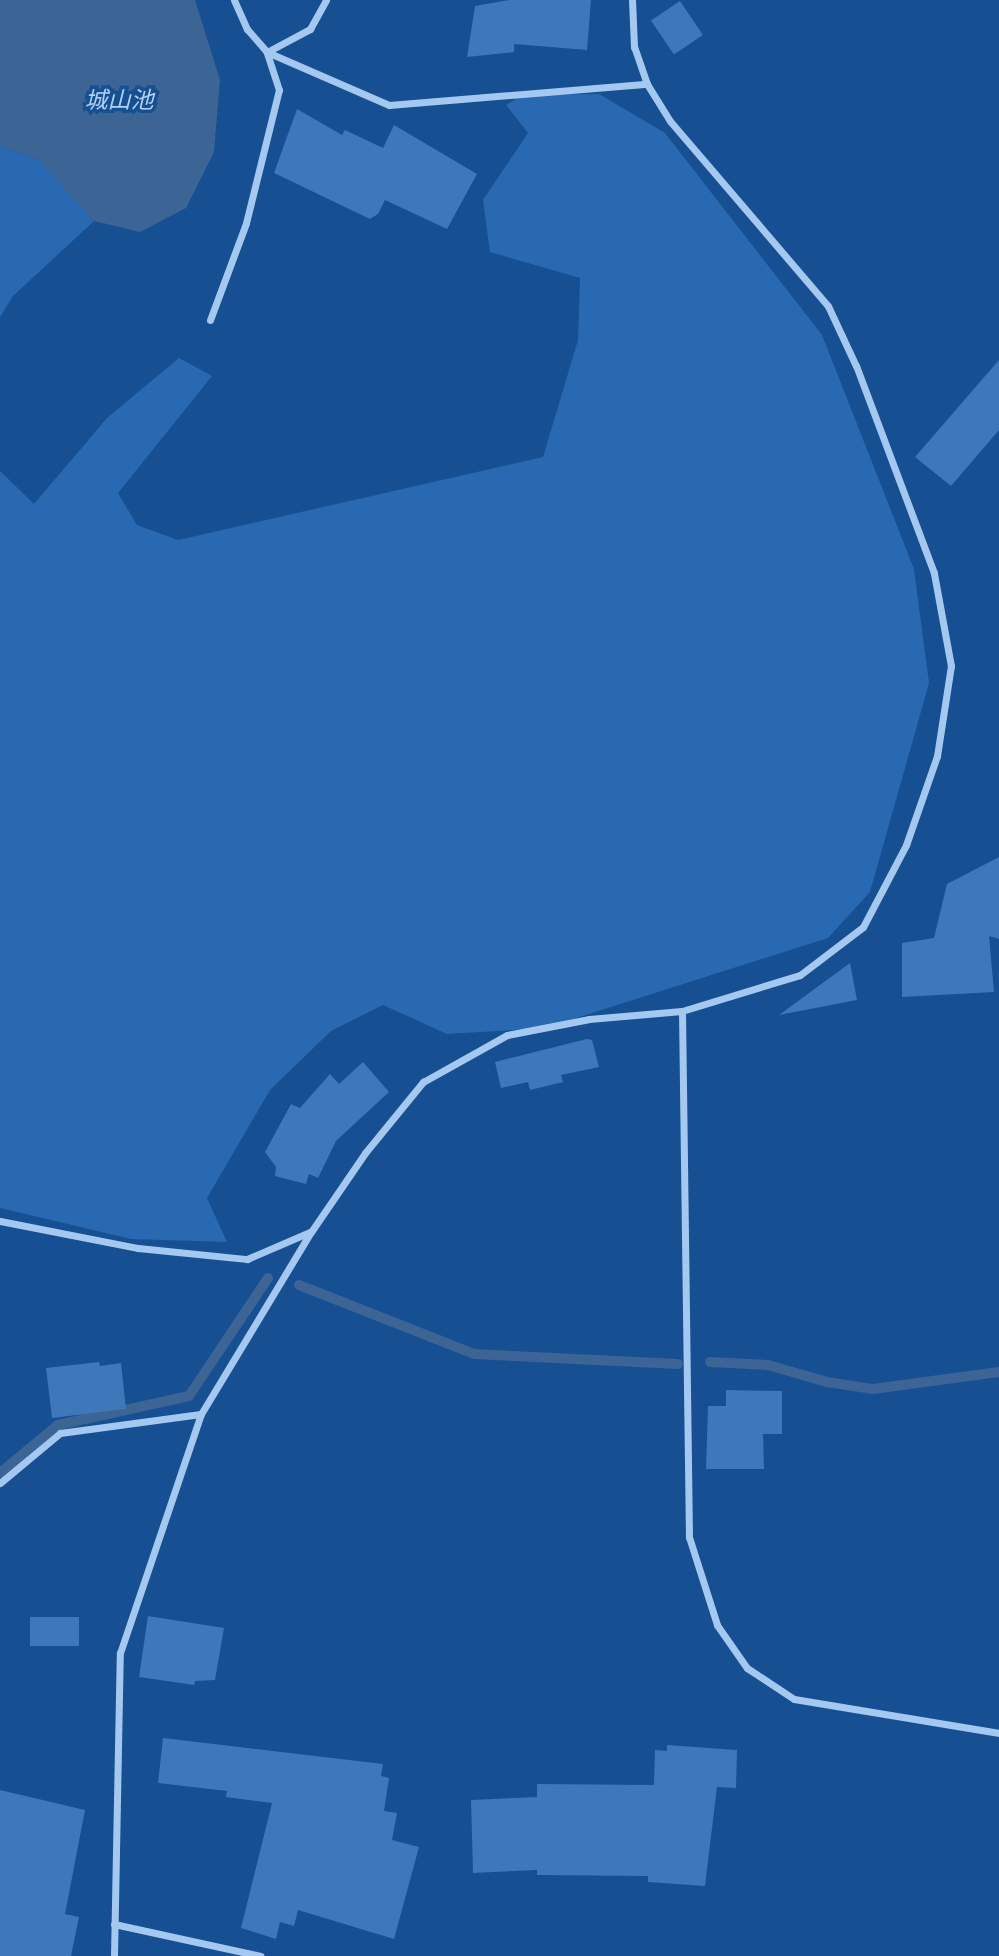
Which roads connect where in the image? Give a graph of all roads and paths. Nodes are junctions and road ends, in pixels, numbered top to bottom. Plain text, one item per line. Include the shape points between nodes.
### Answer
1 (234, 0) edge
2 (326, 0) edge
3 (632, 0) edge
4 (267, 52) junction
5 (647, 84) junction
6 (210, 320) dead end
7 (681, 1012) junction
8 (0, 1221) edge
9 (311, 1231) junction
10 (201, 1414) junction
11 (0, 1483) edge
12 (999, 1733) edge
13 (114, 1924) junction
14 (114, 1956) edge
15 (261, 1956) edge

1 - 4 street via 247,29
2 - 4 street via 310,29
3 - 5 street via 634,47
4 - 5 street via 389,105
4 - 6 street via 279,90 246,223
5 - 7 street via 670,121 828,306 856,366 934,573 951,666 937,756 906,845 863,927 800,975
7 - 9 street via 589,1019 507,1035 423,1082 365,1153
7 - 12 street via 689,1537 717,1625 747,1668 794,1699
8 - 9 street via 138,1248 247,1259
9 - 10 street
10 - 11 street via 60,1433
10 - 13 street via 121,1653
13 - 14 street
13 - 15 street

